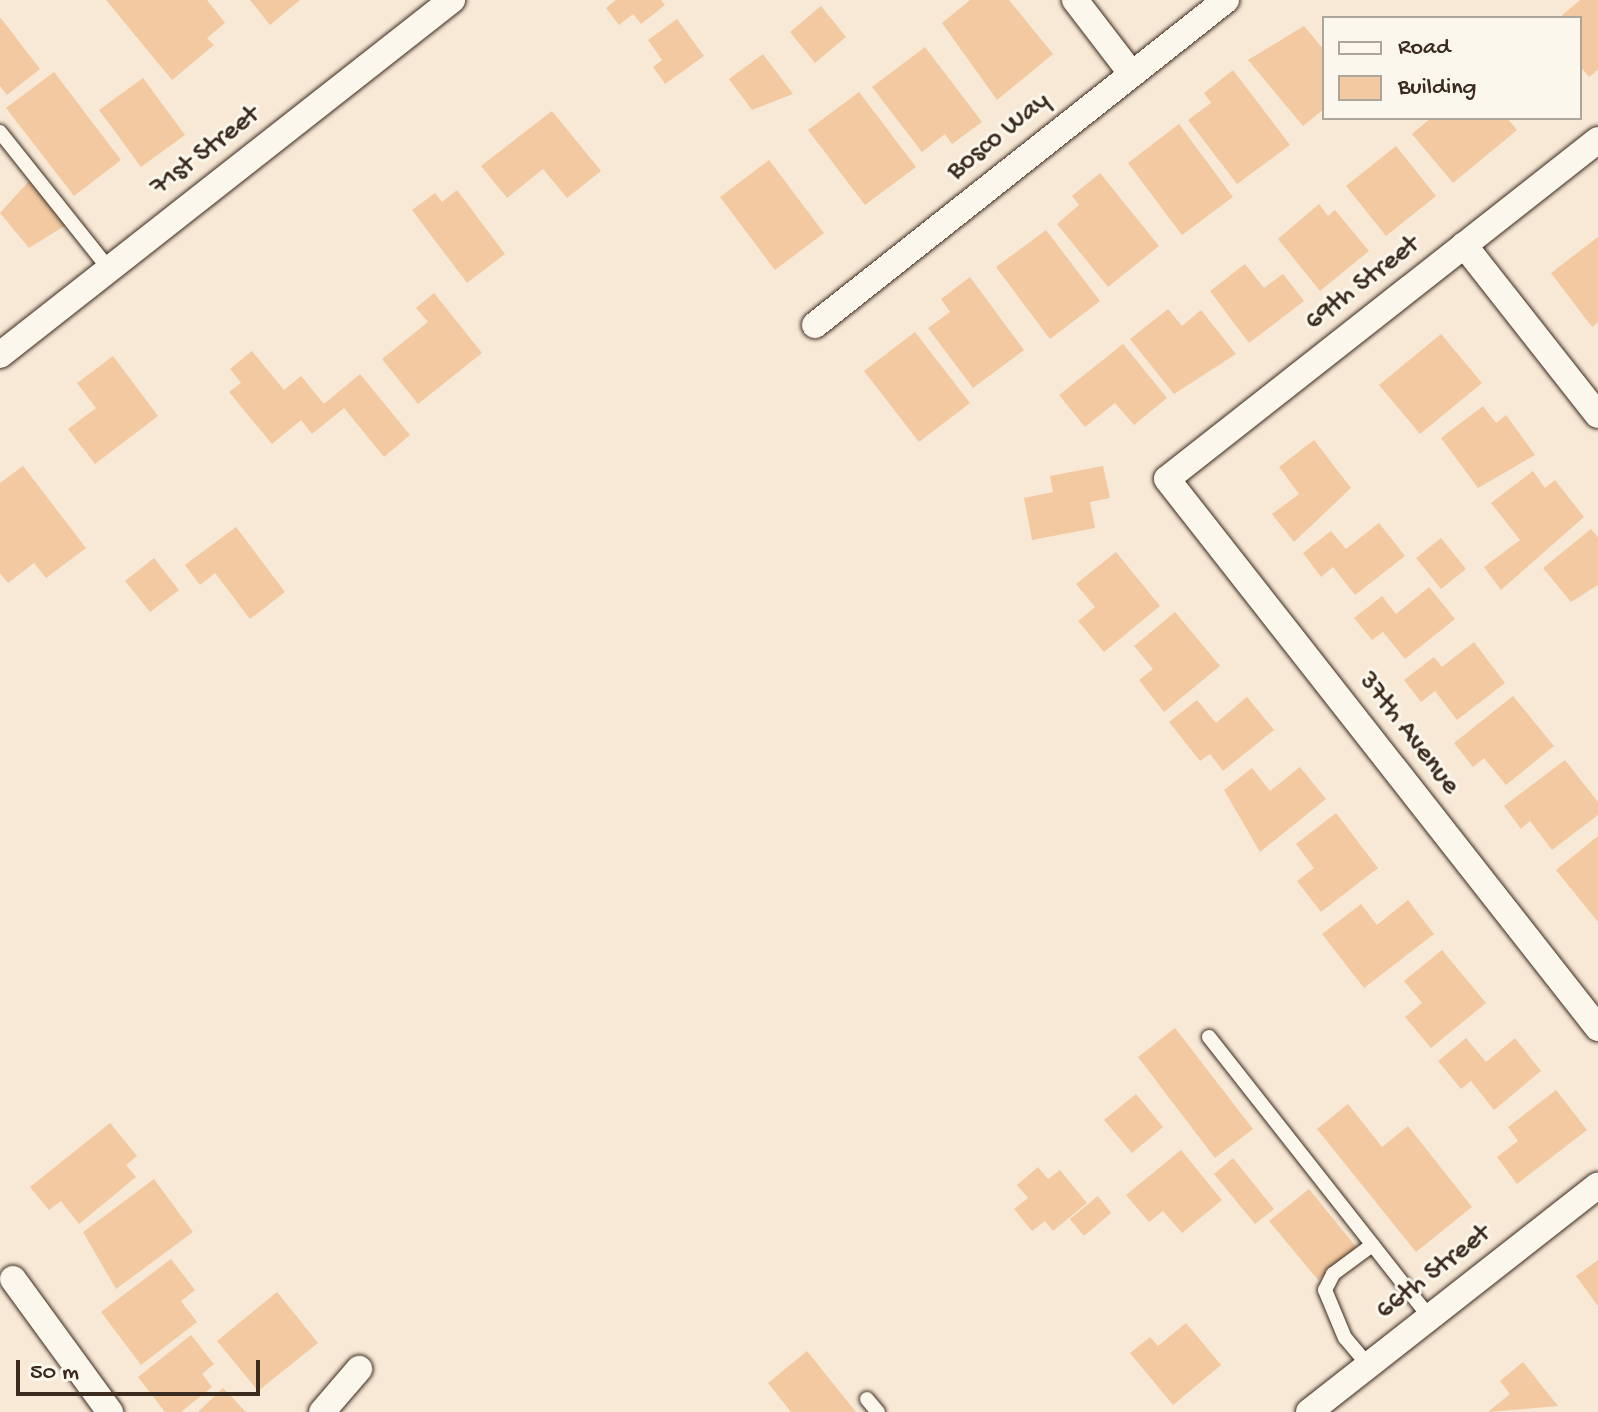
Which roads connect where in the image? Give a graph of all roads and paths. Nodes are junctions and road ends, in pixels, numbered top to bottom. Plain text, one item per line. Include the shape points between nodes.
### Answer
1 (452, 0) edge
2 (1075, 0) edge
3 (1226, 0) edge
4 (1131, 73) junction
5 (0, 132) edge
6 (1598, 140) edge
7 (1464, 245) junction
8 (109, 269) junction
9 (815, 325) dead end
10 (0, 355) edge
11 (1598, 415) edge
12 (1167, 479) joint
13 (1598, 1028) edge
14 (1209, 1037) dead end
15 (1598, 1185) edge
16 (1372, 1245) junction
17 (13, 1279) dead end
18 (1429, 1317) junction
19 (1368, 1365) junction
20 (359, 1369) dead end
21 (867, 1399) dead end
22 (110, 1412) edge
23 (322, 1412) edge
24 (878, 1412) edge
25 (1309, 1412) edge

1 - 8 street, 71st Street
2 - 4 street
3 - 4 street, Bosco Way
4 - 9 street, Bosco Way
5 - 8 lane
6 - 7 street, 69th Street
7 - 11 street
7 - 12 street, 69th Street
8 - 10 street, 71st Street
12 - 13 street, 37th Avenue
14 - 16 lane
15 - 18 street, 66th Street
16 - 18 lane
16 - 19 lane via 1333,1274 1325,1290 1345,1338
17 - 22 street
18 - 19 street, 66th Street
19 - 25 street, 66th Street
20 - 23 street
21 - 24 lane

